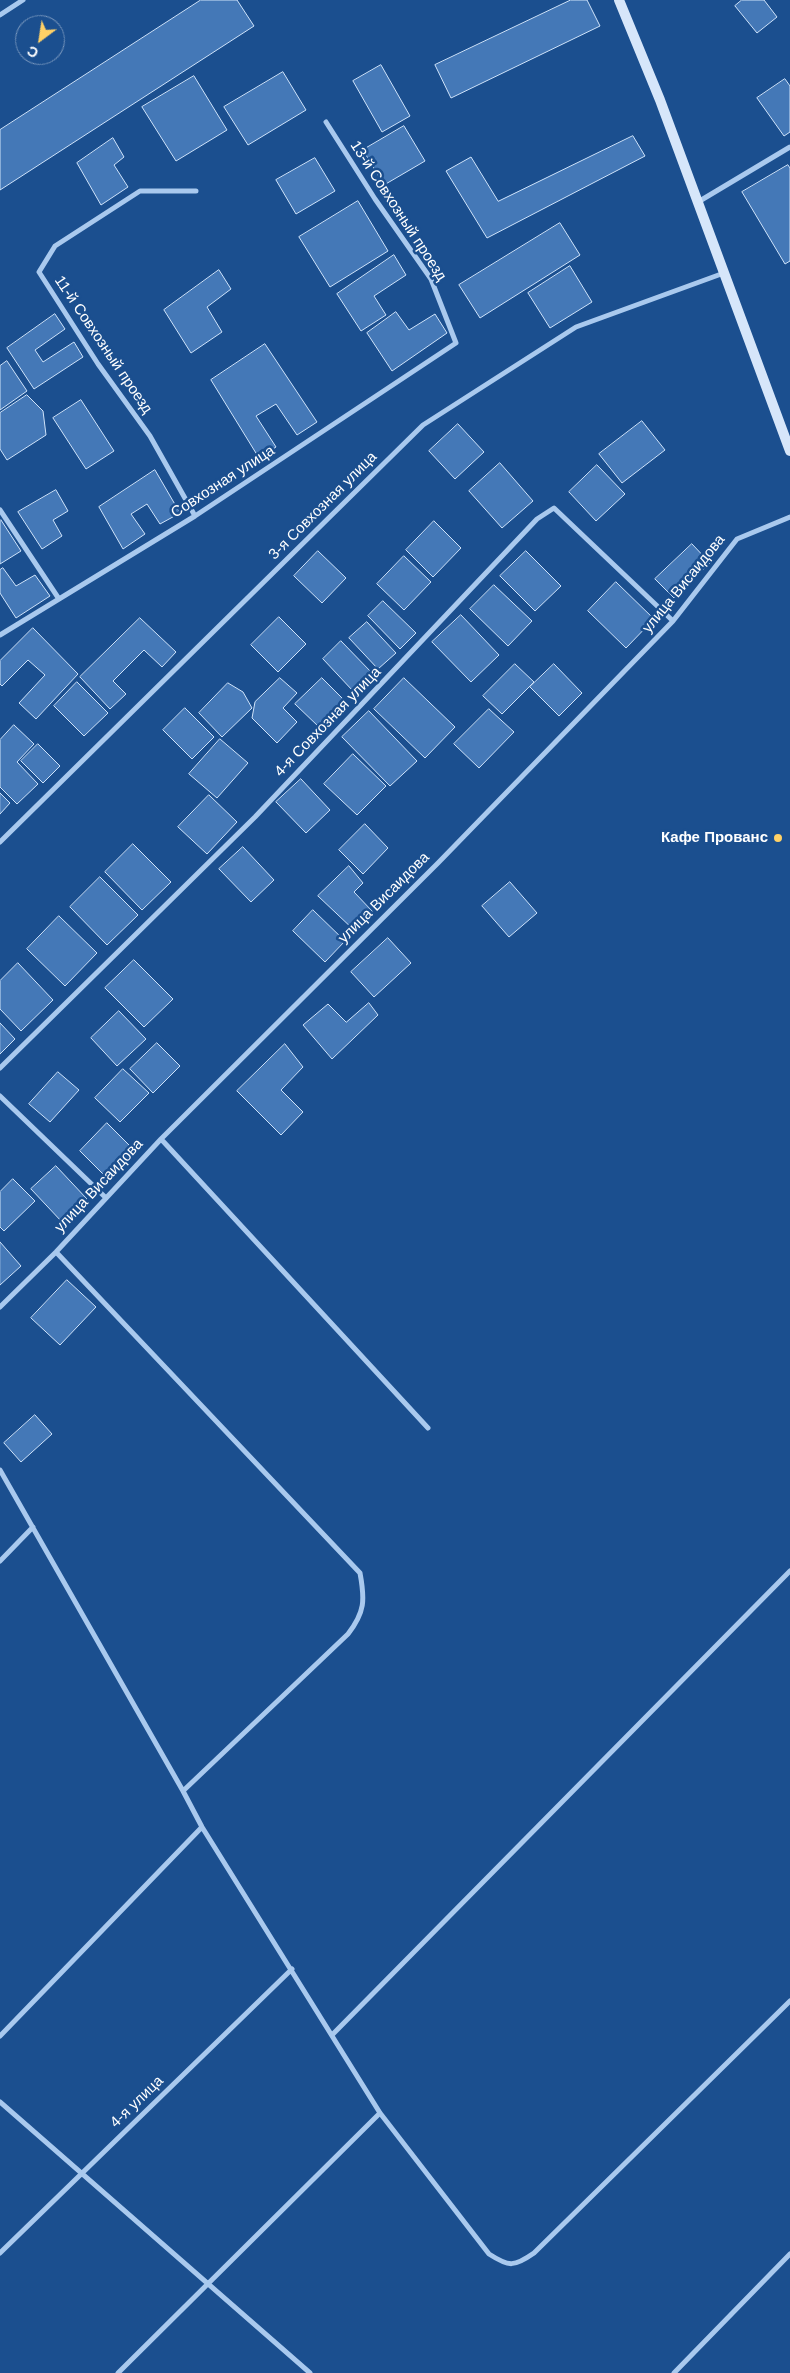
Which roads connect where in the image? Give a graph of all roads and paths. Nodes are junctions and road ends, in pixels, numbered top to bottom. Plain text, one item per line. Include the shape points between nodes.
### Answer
1 (23, 0) edge
2 (619, 0) edge
3 (0, 15) edge
4 (326, 122) dead end
5 (790, 147) edge
6 (196, 191) dead end
7 (698, 202) junction
8 (724, 273) junction
9 (456, 343) joint
10 (790, 451) edge
11 (0, 510) edge
12 (195, 516) junction
13 (790, 517) edge
14 (59, 599) junction
15 (674, 621) junction
16 (0, 635) edge
17 (0, 842) edge
18 (0, 1068) edge
19 (0, 1096) edge
20 (161, 1139) junction
21 (105, 1197) junction
22 (56, 1252) junction
23 (0, 1307) edge
24 (428, 1428) dead end
25 (0, 1470) edge
26 (33, 1528) junction
27 (0, 1562) edge
28 (790, 1571) edge
29 (183, 1791) junction
30 (202, 1828) junction
31 (292, 1969) junction
32 (790, 2001) edge
33 (332, 2034) junction
34 (0, 2036) edge
35 (0, 2102) edge
36 (380, 2113) junction
37 (80, 2174) junction
38 (0, 2253) edge
39 (790, 2254) edge
40 (209, 2283) junction
41 (118, 2373) edge
42 (310, 2373) edge
43 (674, 2373) edge

1 - 3 street
2 - 7 main road
4 - 9 street, 13-й Совхозный проезд via 431,279
5 - 7 street
6 - 12 street, 11-й Совхозный проезд via 140,191 55,246 39,272 98,364 150,436
7 - 8 main road
8 - 10 main road
8 - 17 street, 3-я Совхозная улица via 576,327 423,425
9 - 12 street, Совхозная улица
11 - 14 street
12 - 14 street, Совхозная улица
13 - 15 street, улица Висаидова via 737,539
14 - 16 street, Совхозная улица
15 - 18 street, 4-я Совхозная улица via 554,508 538,519 255,817
15 - 20 street, улица Висаидова via 445,856
19 - 21 street
20 - 21 street, улица Висаидова
20 - 24 street
21 - 22 street, улица Висаидова
22 - 23 street, улица Висаидова
22 - 29 street via 360,1573 363,1593 360,1618 348,1634
25 - 26 street
26 - 27 street
26 - 29 street
28 - 33 street
29 - 30 street
30 - 31 street
30 - 34 street
31 - 33 street
31 - 37 street, 4-я улица
32 - 36 street via 534,2253 518,2264 504,2264 489,2254
33 - 36 street
35 - 37 street
36 - 40 street
37 - 38 street, 4-я улица
37 - 40 street
39 - 43 street
40 - 41 street
40 - 42 street

